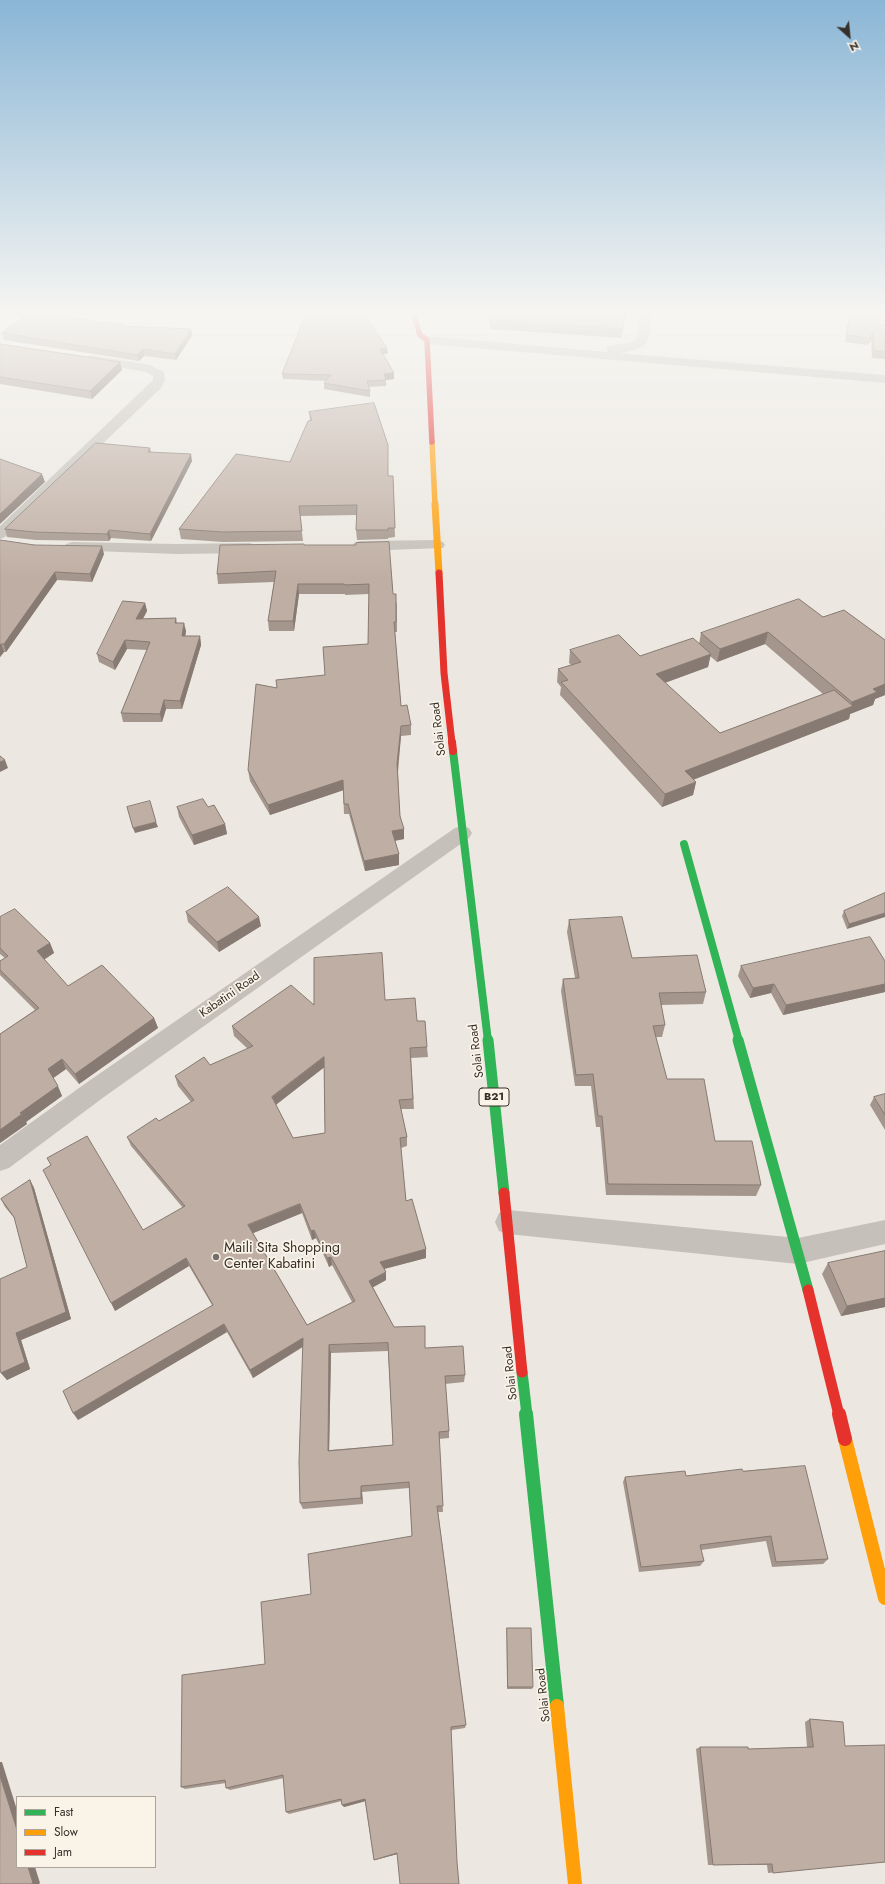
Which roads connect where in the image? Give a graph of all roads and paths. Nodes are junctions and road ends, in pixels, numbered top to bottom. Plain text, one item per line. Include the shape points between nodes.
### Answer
1 (139, 403) edge
2 (427, 403) edge
3 (0, 534) edge
4 (437, 545) junction
5 (59, 546) edge
6 (342, 547) edge
7 (263, 548) edge
8 (462, 833) junction
9 (684, 844) dead end
10 (0, 1160) edge
11 (508, 1222) junction
12 (885, 1232) edge
13 (798, 1251) junction
14 (885, 1598) edge
15 (575, 1884) edge

1 - 3 street
2 - 4 main road, Solai Road / B21
4 - 6 street
4 - 8 main road, Solai Road / B21 via 444,673
5 - 7 street
8 - 10 street, Kabatini Road via 101,1086
8 - 11 main road, Solai Road / B21
9 - 13 main road
11 - 13 street
11 - 15 main road, Solai Road / B21
12 - 13 street
13 - 14 main road

